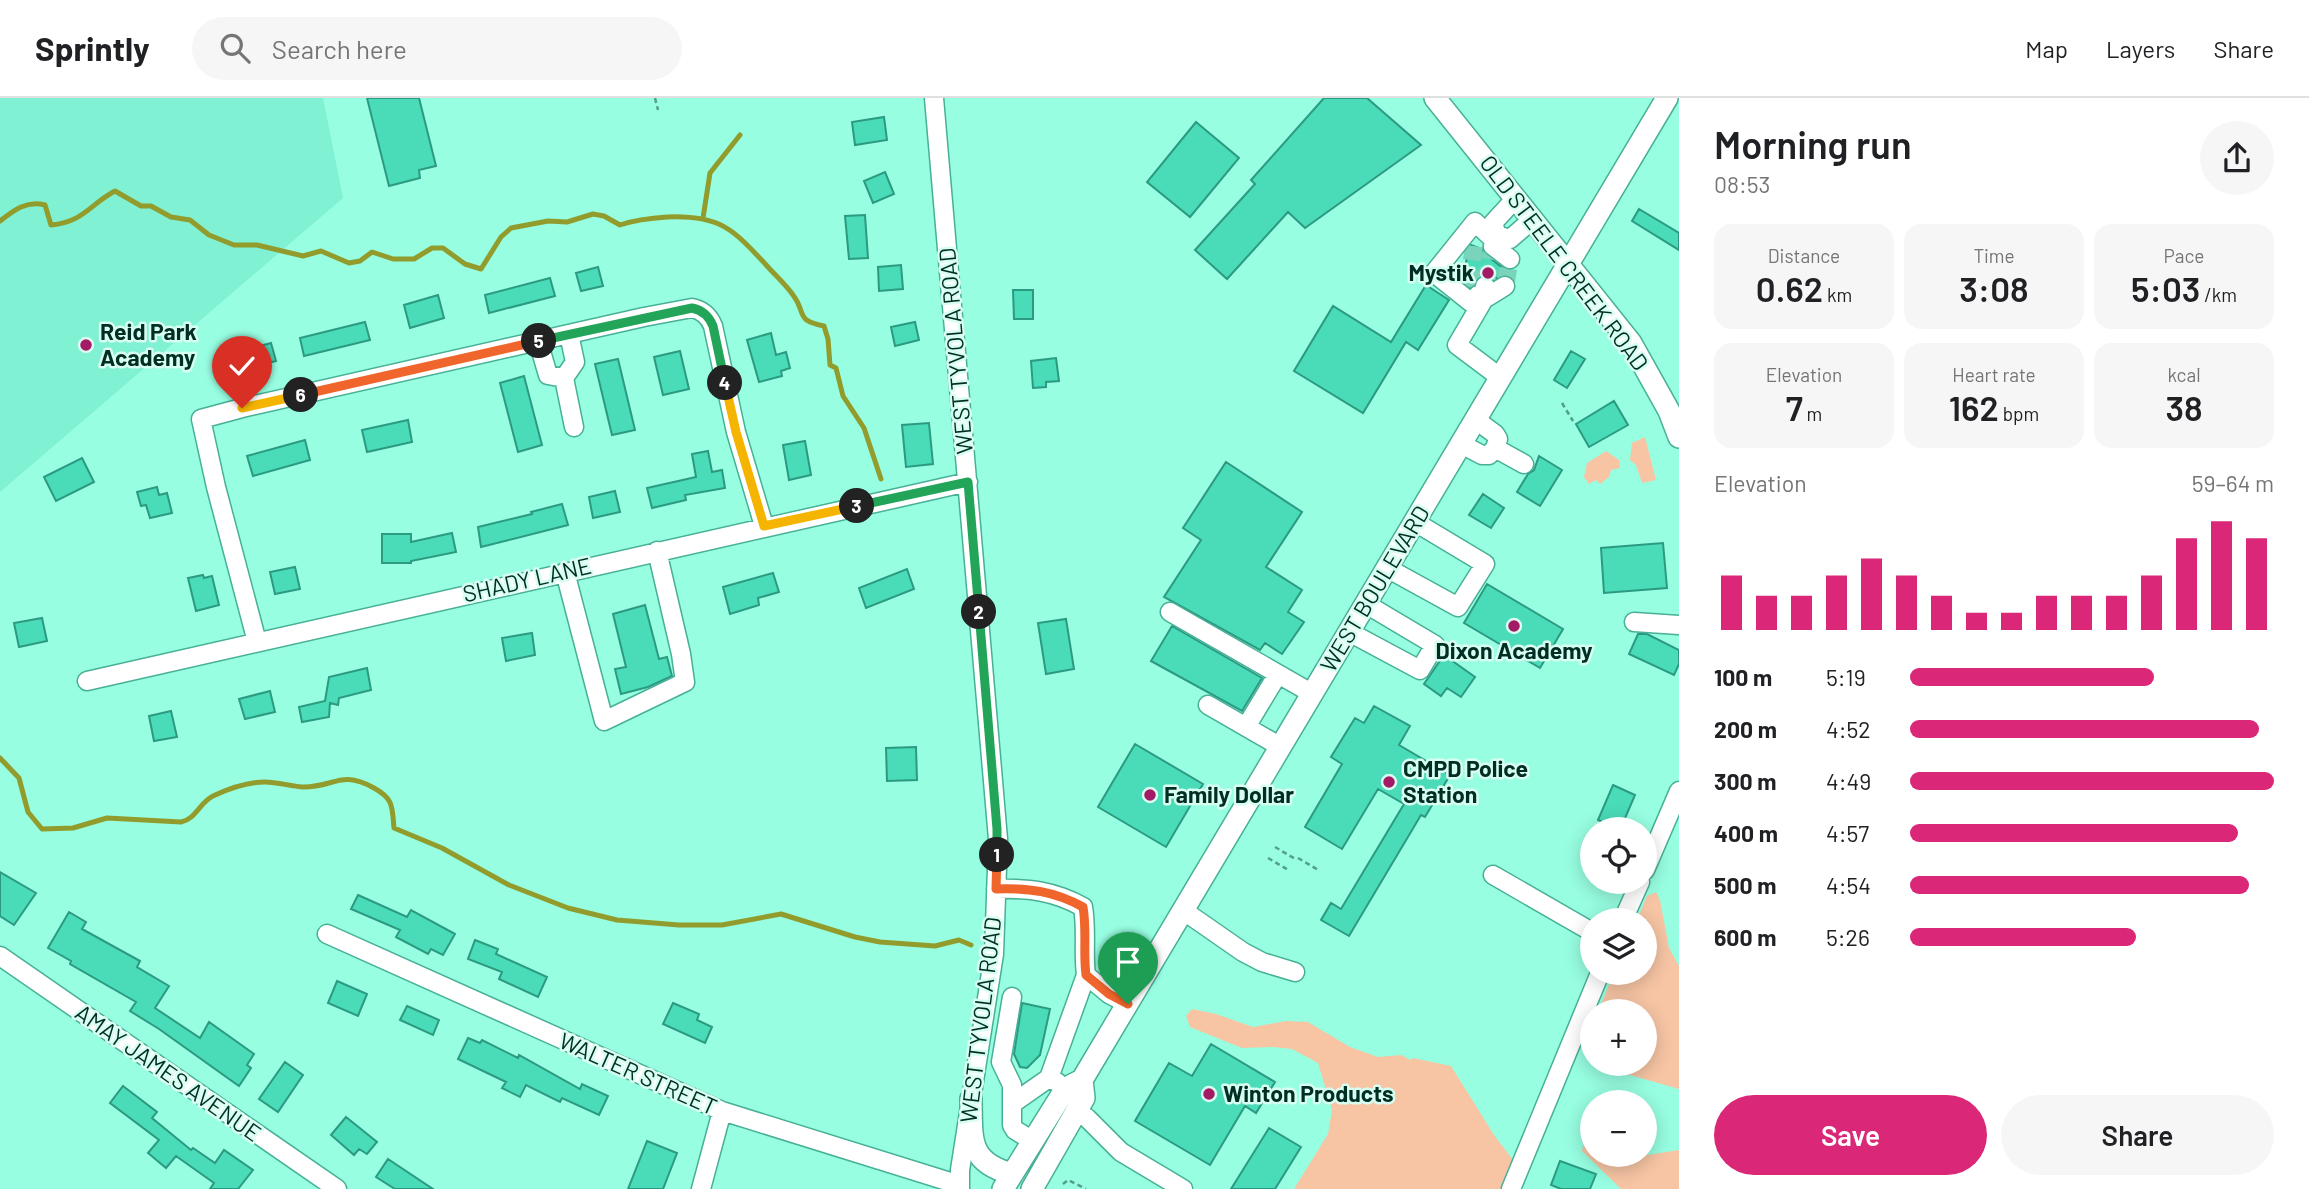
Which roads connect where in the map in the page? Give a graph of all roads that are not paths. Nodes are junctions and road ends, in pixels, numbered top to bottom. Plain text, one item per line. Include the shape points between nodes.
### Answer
1 (934, 98) edge
2 (1434, 98) edge
3 (1670, 103) edge
4 (1515, 199) junction
5 (1532, 220) junction
6 (1494, 244) junction
7 (1474, 246) dead end
8 (1510, 259) dead end
9 (1567, 266) junction
10 (1505, 286) dead end
11 (1479, 295) junction
12 (569, 334) junction
13 (538, 341) junction
14 (564, 378) junction
15 (1500, 378) junction
16 (1476, 420) junction
17 (574, 427) dead end
18 (1679, 437) edge
19 (1461, 444) junction
20 (1495, 448) junction
21 (1524, 464) dead end
22 (968, 482) junction
23 (1415, 522) junction
24 (764, 526) junction
25 (657, 551) junction
26 (1387, 568) junction
27 (565, 572) junction
28 (1366, 604) junction
29 (1170, 612) dead end
30 (1634, 622) dead end
31 (1679, 625) edge
32 (1349, 632) junction
33 (257, 642) junction
34 (1278, 674) junction
35 (87, 681) dead end
36 (1312, 694) junction
37 (1208, 705) dead end
38 (1246, 727) junction
39 (1281, 747) junction
40 (1679, 791) edge
41 (1657, 842) edge
42 (1493, 875) dead end
43 (996, 889) junction
44 (1184, 911) junction
45 (1580, 925) edge
46 (327, 934) dead end
47 (0, 956) edge
48 (1295, 972) dead end
49 (1086, 975) junction
50 (1595, 985) edge
51 (1012, 997) dead end
52 (1128, 1004) junction
53 (1066, 1082) junction
54 (971, 1098) junction
55 (1012, 1104) junction
56 (722, 1111) junction
57 (1077, 1112) junction
58 (1033, 1141) junction
59 (1007, 1181) edge
60 (960, 1187) edge
61 (337, 1189) edge
62 (701, 1189) edge
63 (1032, 1189) edge
64 (1183, 1189) edge
65 (1511, 1189) edge

1 - 22 street, WEST TYVOLA ROAD
2 - 4 main road, OLD STEELE CREEK ROAD
3 - 9 main road, WEST BOULEVARD
4 - 5 main road, OLD STEELE CREEK ROAD
4 - 6 street via 1493,223
5 - 6 street via 1510,239
5 - 9 main road, OLD STEELE CREEK ROAD
6 - 7 street
6 - 8 street
6 - 11 street via 1475,222 1434,273
9 - 15 main road, WEST BOULEVARD
9 - 18 main road, OLD STEELE CREEK ROAD via 1637,352
10 - 11 street
11 - 15 street via 1457,345
12 - 13 street
12 - 14 street via 575,362
12 - 24 street via 692,308 703,312 713,326 736,432
13 - 14 street via 548,375
13 - 33 street via 201,419
14 - 17 street
15 - 16 main road, WEST BOULEVARD
16 - 19 main road, WEST BOULEVARD
16 - 20 street via 1495,434
19 - 20 street via 1482,455
19 - 23 main road, WEST BOULEVARD
20 - 21 street
22 - 24 street, SHADY LANE
22 - 43 street, WEST TYVOLA ROAD via 998,839
23 - 26 main road, WEST BOULEVARD
23 - 26 street via 1485,564 1458,607
24 - 25 street, SHADY LANE
25 - 27 street, SHADY LANE
25 - 27 street via 685,682 604,721
26 - 28 main road, WEST BOULEVARD
27 - 33 street, SHADY LANE
28 - 32 main road, WEST BOULEVARD
28 - 32 street via 1435,645 1420,670
29 - 34 street
30 - 31 street
32 - 36 main road, WEST BOULEVARD
33 - 35 street, SHADY LANE
34 - 36 street
34 - 38 street
36 - 39 main road, WEST BOULEVARD
37 - 38 street
38 - 39 street
39 - 44 main road, WEST BOULEVARD
40 - 41 street
42 - 45 street
43 - 49 street via 1060,895 1083,907
43 - 54 street, WEST TYVOLA ROAD via 993,954
44 - 48 street via 1252,957
44 - 52 main road, WEST BOULEVARD
46 - 56 street, WALTER STREET
47 - 61 street, AMAY JAMES AVENUE
49 - 52 street
49 - 53 street
50 - 65 street
51 - 55 street via 1000,1062 1012,1085
52 - 53 main road, WEST BOULEVARD
53 - 55 street
53 - 57 main road, WEST BOULEVARD via 1084,1098
53 - 58 main road, WEST BOULEVARD
54 - 59 main road via 975,1148
54 - 60 street, WEST TYVOLA ROAD
55 - 58 street via 1012,1125
56 - 60 street, WALTER STREET
56 - 62 street
57 - 63 main road, WEST BOULEVARD
57 - 64 street via 1121,1152
58 - 59 main road, WEST BOULEVARD

